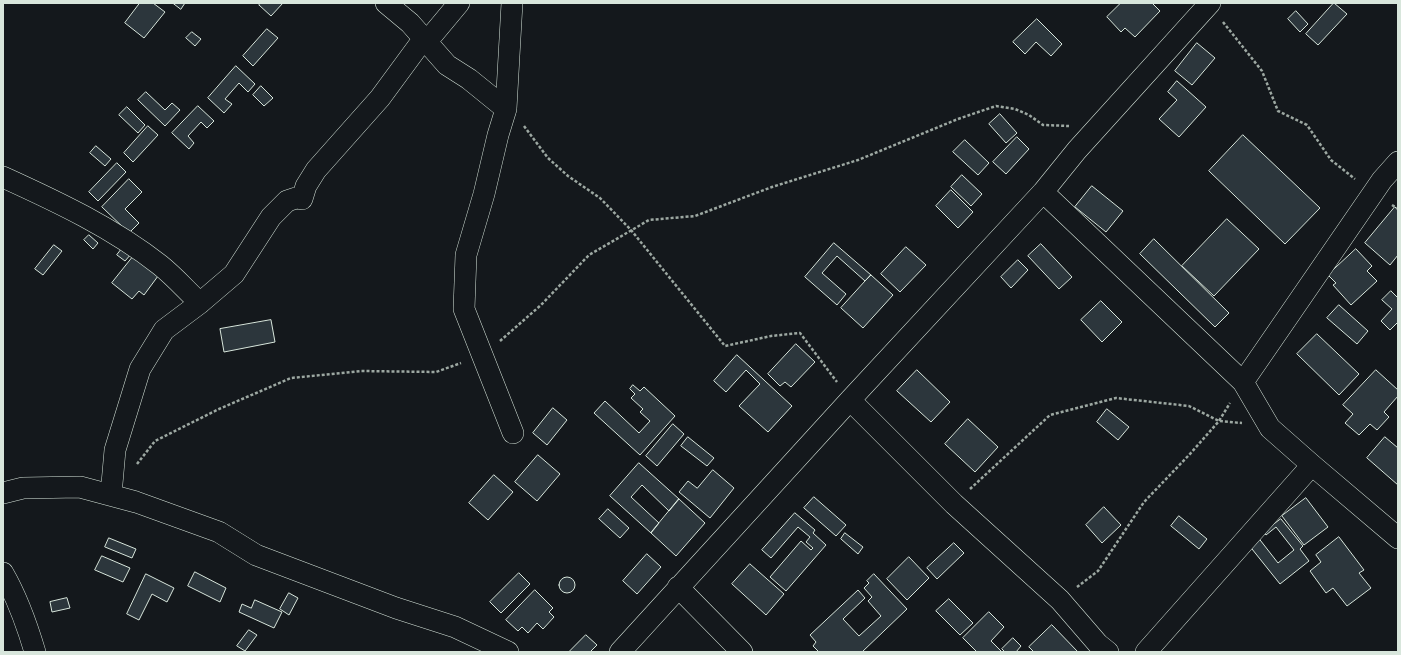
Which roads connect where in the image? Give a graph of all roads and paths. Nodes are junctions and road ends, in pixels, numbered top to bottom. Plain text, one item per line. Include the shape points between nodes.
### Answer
1 (386, 3) edge
2 (459, 3) edge
3 (512, 3) edge
4 (1209, 4) edge
5 (425, 40) junction
6 (506, 109) junction
7 (1093, 132) junction
8 (1398, 162) edge
9 (3, 178) edge
10 (1043, 192) junction
11 (1373, 193) junction
12 (1398, 209) edge
13 (632, 230) junction
14 (200, 303) junction
15 (483, 356) junction
16 (1243, 382) junction
17 (850, 400) junction
18 (1218, 421) junction
19 (1270, 428) junction
20 (513, 433) dead end
21 (136, 465) dead end
22 (1312, 465) junction
23 (3, 493) edge
24 (111, 495) junction
25 (954, 504) junction
26 (1397, 534) edge
27 (3, 573) edge
28 (678, 587) junction
29 (1060, 600) junction
30 (35, 652) edge
31 (508, 652) edge
32 (620, 652) edge
33 (742, 652) edge
34 (1108, 652) edge
35 (1146, 652) edge

1 - 5 street via 410,22
2 - 5 street
3 - 6 street
4 - 7 street
4 - 11 path via 1262,71 1278,111 1307,125 1331,160
5 - 6 street via 447,65
5 - 14 street via 380,98 316,170 306,186 302,199 287,201 271,217 234,274
6 - 13 path via 524,126 548,158 568,176 600,198
6 - 15 street via 466,255 464,309
7 - 10 street
7 - 13 path via 1074,126 1043,125 1015,109 996,106 858,160 772,187 695,216 649,220
8 - 11 street
9 - 14 street via 73,210 121,238 160,265
10 - 16 street
10 - 17 street
11 - 12 path
11 - 16 street
13 - 15 path via 589,255 541,305
13 - 17 path via 725,346 800,333
14 - 24 street via 164,330 140,369 115,450
15 - 20 street
15 - 21 path via 436,372 361,372 291,378 155,440
16 - 18 path
16 - 19 street
17 - 25 street
17 - 28 street
18 - 19 path
18 - 25 path via 1189,406 1116,398 1050,415
18 - 29 path via 1144,502 1098,571
19 - 22 street
22 - 26 street
22 - 35 street
23 - 24 street via 23,488 80,487
24 - 31 street via 219,532 256,555 396,608 455,627
25 - 29 street
27 - 30 street via 11,586
28 - 32 street
28 - 33 street
29 - 34 street

